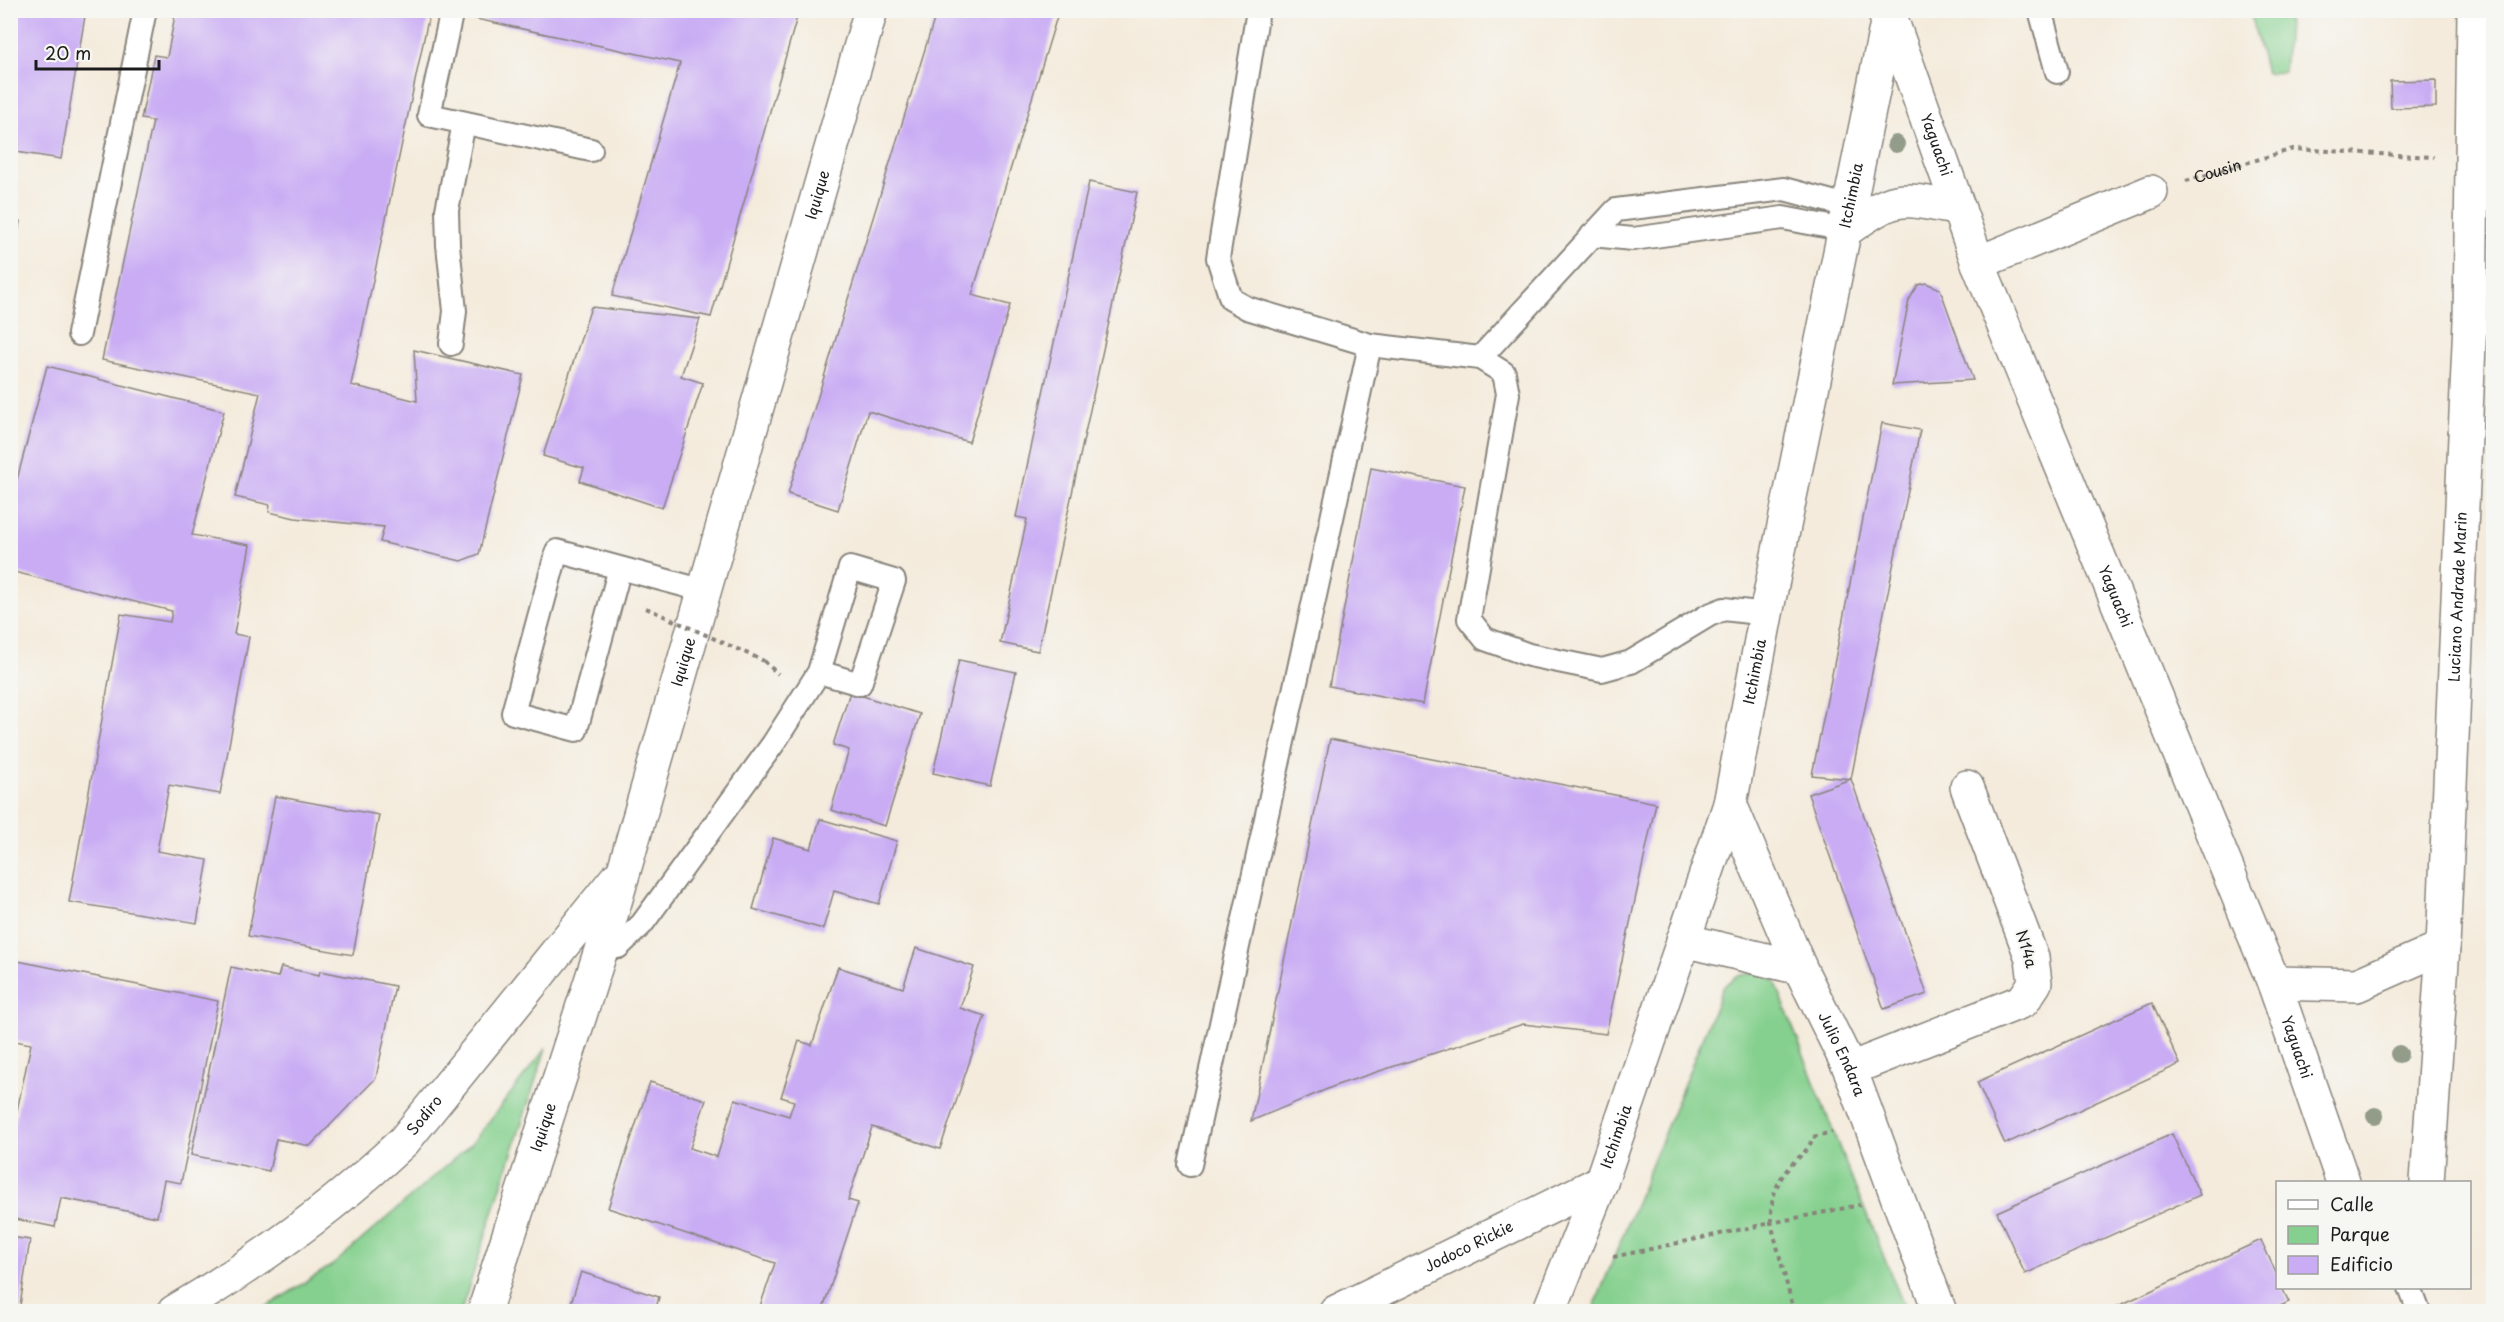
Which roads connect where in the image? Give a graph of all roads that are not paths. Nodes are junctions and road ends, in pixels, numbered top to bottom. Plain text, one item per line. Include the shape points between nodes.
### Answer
1 (145, 10) edge
2 (452, 10) edge
3 (871, 10) edge
4 (1258, 10) edge
5 (2040, 10) edge
6 (2474, 10) edge
7 (1888, 12) edge
8 (2057, 72) dead end
9 (464, 123) junction
10 (591, 150) dead end
11 (2151, 192) road end
12 (1959, 209) junction
13 (1848, 219) junction
14 (1592, 235) junction
15 (1978, 263) junction
16 (2482, 325) edge
17 (80, 334) dead end
18 (451, 344) dead end
19 (1370, 345) junction
20 (1480, 358) junction
21 (620, 568) junction
22 (705, 591) junction
23 (1766, 614) junction
24 (819, 672) junction
25 (1967, 787) dead end
26 (1730, 804) junction
27 (625, 868) junction
28 (1683, 940) junction
29 (602, 947) junction
30 (2443, 947) junction
31 (1800, 968) junction
32 (2274, 982) junction
33 (1850, 1069) junction
34 (1190, 1165) dead end
35 (2343, 1181) edge
36 (2427, 1181) edge
37 (1601, 1182) junction
38 (2411, 1289) edge
39 (174, 1311) edge
40 (484, 1311) edge
41 (1336, 1311) edge
42 (1549, 1311) edge
43 (1940, 1311) edge
44 (2419, 1311) edge

1 - 17 lane
2 - 9 lane via 429,115
3 - 22 street, Iquique
4 - 19 lane via 1218,258 1231,299 1247,308
5 - 8 lane
6 - 16 street, Luciano Andrade Marin via 2470,158
7 - 12 street, Yaguachi
7 - 13 street, Itchimbia
9 - 10 lane
9 - 18 lane via 447,210 455,311
11 - 15 street
12 - 13 street via 1906,198
12 - 15 street, Yaguachi
13 - 14 lane via 1789,218 1634,239
13 - 14 lane via 1784,189 1616,210
13 - 23 street, Itchimbia
14 - 20 lane
15 - 32 street, Yaguachi
16 - 30 street, Luciano Andrade Marin
19 - 20 lane
19 - 34 lane
20 - 23 lane via 1504,373 1508,394 1469,619 1485,639 1529,655 1602,670 1631,662 1724,609
21 - 21 lane via 557,551 513,712 576,730
21 - 22 lane
22 - 27 street, Iquique
23 - 26 street, Itchimbia
24 - 24 lane via 850,568 894,581 860,684
24 - 29 lane via 773,744 642,924 618,947
25 - 33 street, N14a via 2032,958 2035,983 2023,1001
26 - 28 street, Itchimbia
26 - 31 street, Julio Endara
27 - 29 street, Iquique
27 - 39 street, Sodiro via 404,1141 304,1224
28 - 31 street
28 - 37 street, Itchimbia
29 - 40 street, Iquique
30 - 32 street via 2357,985
30 - 36 street, Luciano Andrade Marin
31 - 33 street, Julio Endara
32 - 35 street, Yaguachi
33 - 43 street, Julio Endara
37 - 41 street, Jodoco Rickie
37 - 42 street, Itchimbia
38 - 44 lane

